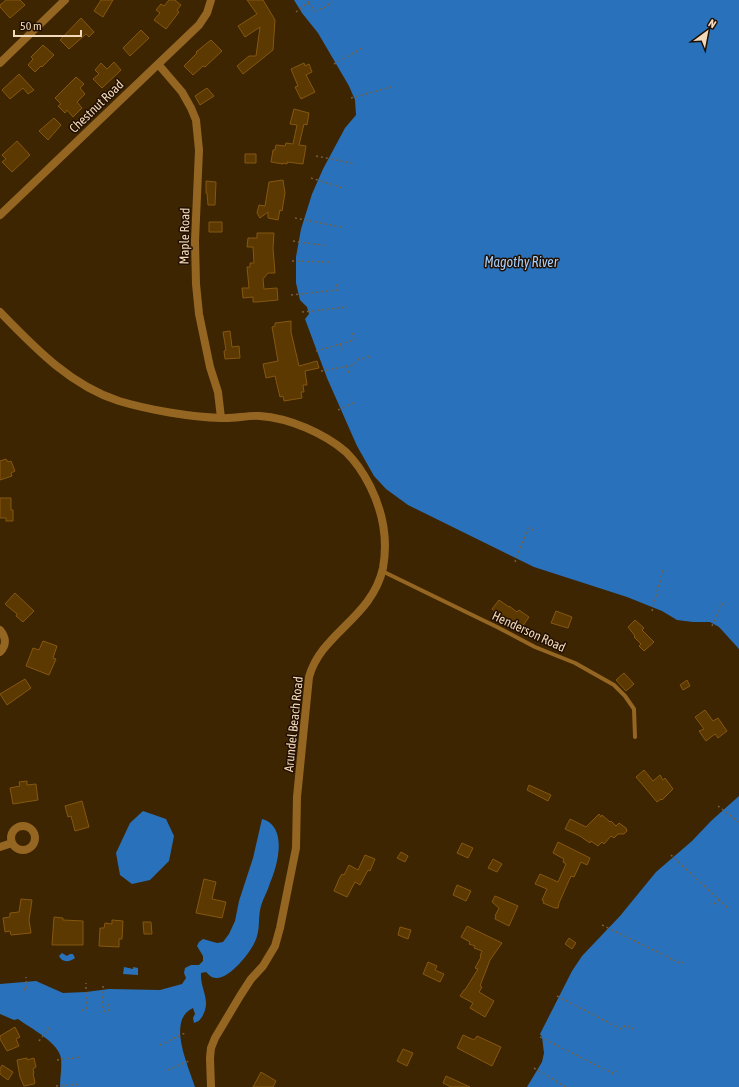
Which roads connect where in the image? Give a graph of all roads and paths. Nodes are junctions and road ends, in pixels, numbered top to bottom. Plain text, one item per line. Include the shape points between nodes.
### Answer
1 (65, 0) edge
2 (211, 0) edge
3 (311, 0) edge
4 (332, 2) dead end
5 (308, 3) junction
6 (296, 12) dead end
7 (364, 47) dead end
8 (0, 63) edge
9 (158, 64) junction
10 (334, 64) dead end
11 (391, 87) dead end
12 (351, 98) dead end
13 (316, 156) dead end
14 (356, 164) dead end
15 (311, 178) dead end
16 (343, 188) dead end
17 (0, 215) edge
18 (295, 218) dead end
19 (340, 227) dead end
20 (293, 241) dead end
21 (328, 246) dead end
22 (292, 261) dead end
23 (331, 262) dead end
24 (336, 284) dead end
25 (291, 295) dead end
26 (347, 307) dead end
27 (0, 312) edge
28 (302, 312) dead end
29 (352, 333) dead end
30 (340, 344) junction
31 (342, 350) dead end
32 (316, 351) dead end
33 (371, 356) dead end
34 (347, 366) junction
35 (321, 371) dead end
36 (349, 374) dead end
37 (353, 403) dead end
38 (338, 410) dead end
39 (221, 418) junction
40 (533, 530) dead end
41 (515, 562) dead end
42 (382, 570) junction
43 (665, 570) dead end
44 (724, 604) dead end
45 (652, 611) dead end
46 (712, 626) dead end
47 (0, 630) edge
48 (0, 652) edge
49 (635, 737) dead end
50 (718, 806) dead end
51 (739, 822) edge
52 (12, 843) dead end
53 (0, 847) edge
54 (671, 855) dead end
55 (719, 899) junction
56 (714, 904) dead end
57 (729, 909) dead end
58 (602, 925) dead end
59 (684, 961) dead end
60 (26, 977) dead end
61 (86, 983) dead end
62 (103, 986) dead end
63 (23, 990) dead end
64 (557, 996) dead end
65 (108, 1004) dead end
66 (82, 1010) dead end
67 (49, 1028) dead end
68 (633, 1029) dead end
69 (185, 1033) dead end
70 (540, 1037) dead end
71 (39, 1042) dead end
72 (160, 1045) dead end
73 (81, 1057) dead end
74 (57, 1060) dead end
75 (189, 1061) dead end
76 (534, 1068) dead end
77 (617, 1068) dead end
78 (168, 1070) dead end
79 (81, 1084) dead end
80 (56, 1086) edge
81 (211, 1087) edge
82 (566, 1087) edge

1 - 8 street
2 - 9 street, Chestnut Road via 207,13 199,25
3 - 5 path
4 - 5 path via 315,11
5 - 6 path
7 - 10 path
9 - 17 street, Chestnut Road
9 - 39 street, Maple Road via 182,92 196,120 199,150 196,284 199,314 218,392
11 - 12 path
13 - 14 path
15 - 16 path
18 - 19 path
20 - 21 path
22 - 23 path
24 - 25 path via 337,290
26 - 28 path
27 - 39 street, Arundel Beach Road via 54,364 97,392 138,406
29 - 30 path via 354,340
30 - 31 path
30 - 32 path
33 - 34 path
34 - 35 path
34 - 36 path
37 - 38 path
39 - 42 street, Arundel Beach Road via 258,416 287,421 312,431 346,453 365,477 380,511 385,530 386,551
40 - 41 path via 528,528
42 - 49 lane, Henderson Road via 534,647 575,663 614,685 634,709
42 - 81 street, Arundel Beach Road via 367,603 324,648 312,666 296,797 296,848 280,928 275,946 215,1038 210,1058
43 - 45 path
44 - 46 path via 721,603
47 - 48 street via 4,635 5,645
50 - 51 path
52 - 53 street
54 - 55 path
55 - 56 path
55 - 57 path
58 - 59 path via 682,964
60 - 63 path via 27,989
61 - 66 path via 86,1010
62 - 65 path via 103,1011 108,1011
64 - 68 path via 621,1029 626,1026
67 - 71 path
69 - 72 path
70 - 77 path via 614,1074
73 - 74 path
75 - 78 path
76 - 82 path
79 - 80 path

